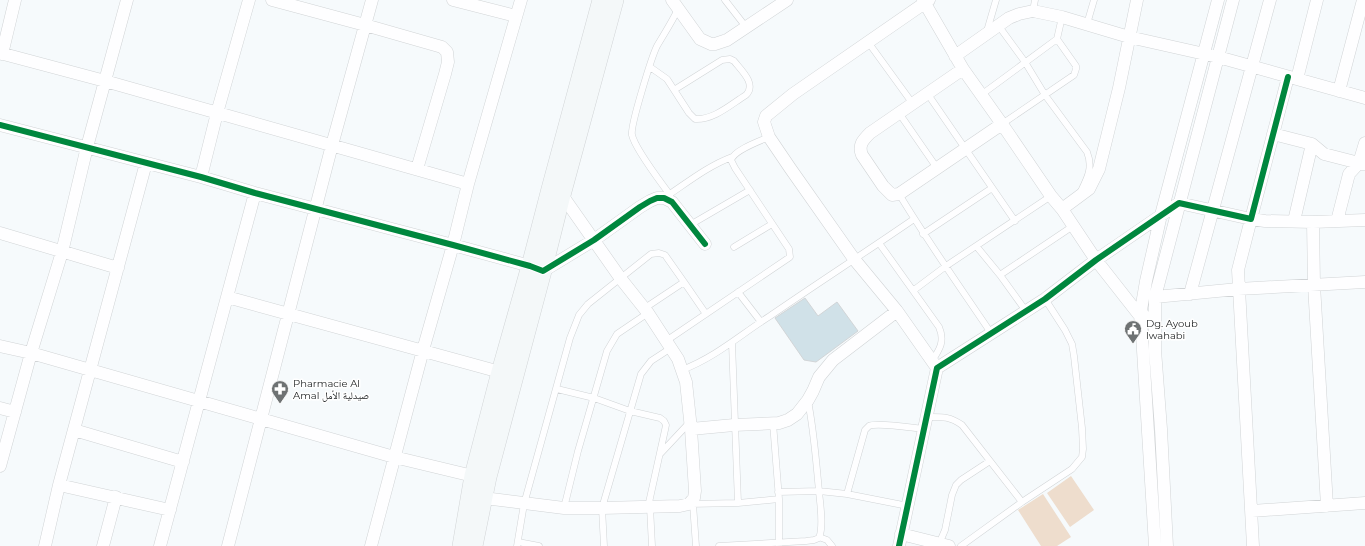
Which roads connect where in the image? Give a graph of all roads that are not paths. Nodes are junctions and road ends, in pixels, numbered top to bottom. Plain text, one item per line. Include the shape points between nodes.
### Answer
1 (15, 0) edge
2 (127, 0) edge
3 (249, 0) edge
4 (272, 0) edge
5 (372, 0) edge
6 (453, 0) edge
7 (521, 0) edge
8 (601, 0) edge
9 (615, 0) edge
10 (726, 0) edge
11 (996, 0) edge
12 (1094, 0) edge
13 (1137, 0) edge
14 (1218, 0) edge
15 (1233, 0) edge
16 (1270, 0) edge
17 (1317, 0) edge
18 (1363, 0) edge
19 (926, 1) edge
20 (779, 2) edge
21 (675, 4) edge
22 (1034, 6) edge
23 (516, 16) junction
24 (1062, 18) junction
25 (365, 24) junction
26 (1086, 24) junction
27 (998, 25) junction
28 (746, 27) junction
29 (987, 34) junction
30 (1129, 37) junction
31 (1057, 39) junction
32 (868, 42) junction
33 (1204, 53) junction
34 (1, 54) edge
35 (955, 56) junction
36 (1218, 57) junction
37 (1025, 62) junction
38 (1252, 66) junction
39 (650, 67) junction
40 (963, 69) junction
41 (1293, 78) junction
42 (105, 81) junction
43 (674, 90) junction
44 (1339, 91) junction
45 (927, 93) junction
46 (981, 94) junction
47 (1044, 95) junction
48 (1365, 98) edge
49 (912, 104) junction
50 (217, 113) junction
51 (899, 113) junction
52 (0, 124) edge
53 (1002, 124) junction
54 (1273, 134) junction
55 (769, 137) junction
56 (1365, 143) edge
57 (1312, 144) junction
58 (332, 145) junction
59 (87, 147) junction
60 (965, 149) junction
61 (732, 157) junction
62 (146, 163) junction
63 (1362, 163) edge
64 (937, 168) junction
65 (417, 169) junction
66 (202, 177) junction
67 (468, 184) junction
68 (992, 188) junction
69 (750, 190) junction
70 (556, 192) junction
71 (255, 193) junction
72 (899, 194) junction
73 (667, 196) junction
74 (1051, 196) junction
75 (1079, 197) junction
76 (1179, 203) junction
77 (316, 208) junction
78 (1062, 209) junction
79 (1212, 210) junction
80 (1161, 215) junction
81 (914, 219) junction
82 (1252, 219) junction
83 (1365, 220) edge
84 (1015, 221) junction
85 (1337, 221) junction
86 (1294, 222) junction
87 (1313, 222) junction
88 (772, 224) junction
89 (690, 225) junction
90 (1073, 226) junction
91 (0, 233) edge
92 (923, 234) junction
93 (594, 240) junction
94 (879, 243) junction
95 (705, 244) dead end
96 (453, 245) junction
97 (734, 247) dead end
98 (977, 247) junction
99 (62, 252) junction
100 (854, 259) junction
101 (1096, 260) junction
102 (946, 266) junction
103 (118, 268) junction
104 (537, 269) junction
105 (1000, 275) junction
106 (621, 279) junction
107 (684, 282) junction
108 (1365, 282) edge
109 (1314, 285) junction
110 (1238, 289) junction
111 (914, 290) junction
112 (738, 292) junction
113 (1190, 294) junction
114 (227, 297) junction
115 (1155, 297) junction
116 (1045, 298) junction
117 (646, 310) junction
118 (896, 311) junction
119 (1026, 311) junction
120 (288, 313) junction
121 (706, 314) junction
122 (1140, 316) junction
123 (1154, 316) junction
124 (761, 322) junction
125 (991, 333) junction
126 (732, 343) junction
127 (668, 344) junction
128 (0, 346) edge
129 (423, 350) junction
130 (31, 353) junction
131 (934, 365) junction
132 (682, 370) junction
133 (90, 371) junction
134 (500, 372) junction
135 (557, 389) junction
136 (594, 398) junction
137 (808, 400) junction
138 (199, 402) junction
139 (0, 408) edge
140 (630, 411) junction
141 (15, 412) junction
142 (261, 419) junction
143 (773, 423) junction
144 (925, 423) junction
145 (691, 425) junction
146 (734, 425) junction
147 (74, 430) junction
148 (659, 456) junction
149 (394, 457) junction
150 (990, 461) junction
151 (0, 462) edge
152 (183, 462) junction
153 (481, 477) junction
154 (60, 485) junction
155 (819, 491) junction
156 (778, 492) junction
157 (847, 494) junction
158 (476, 497) junction
159 (116, 498) junction
160 (778, 499) junction
161 (1022, 502) junction
162 (1365, 502) edge
163 (738, 503) junction
164 (524, 504) junction
165 (691, 504) junction
166 (908, 506) junction
167 (1327, 506) junction
168 (649, 507) junction
169 (564, 508) junction
170 (602, 508) junction
171 (170, 510) junction
172 (1252, 511) junction
173 (819, 536) junction
174 (900, 540) edge
175 (518, 544) edge
176 (779, 544) edge
177 (740, 545) edge
178 (944, 545) edge
179 (46, 546) edge
180 (103, 546) edge
181 (160, 546) edge
182 (228, 546) edge
183 (371, 546) edge
184 (461, 546) edge
185 (474, 546) edge
186 (539, 546) edge
187 (604, 546) edge
188 (652, 546) edge
189 (696, 546) edge
190 (719, 546) edge
191 (832, 546) edge
192 (961, 546) edge
193 (1155, 546) edge
194 (1167, 546) edge
195 (1254, 546) edge

1 - 34 street
2 - 42 street
3 - 50 street
4 - 25 street
5 - 25 street
6 - 23 street
7 - 23 street
8 - 70 main road
9 - 70 main road
10 - 28 lane
11 - 29 lane
12 - 26 lane
13 - 30 street
14 - 33 street
15 - 36 street
16 - 38 street
17 - 41 street
18 - 44 street
19 - 32 street
19 - 35 street
20 - 28 street
21 - 28 street via 700,39 711,44 728,40
21 - 39 lane
22 - 24 street
22 - 27 street
23 - 67 street
24 - 26 street
24 - 31 lane
25 - 58 street
25 - 65 street via 442,47 447,52 445,74
26 - 30 street
27 - 29 street
27 - 37 lane
29 - 35 street
30 - 33 street
30 - 75 street via 1099,169 1089,188
31 - 37 lane
31 - 47 lane via 1076,66 1076,71
32 - 49 lane
32 - 55 street via 766,116 764,122
33 - 36 street
33 - 80 street
34 - 42 street
35 - 40 street
36 - 38 street
36 - 76 street
37 - 46 lane
37 - 47 lane
38 - 41 street
38 - 79 street
39 - 43 lane via 667,79
39 - 73 lane via 632,135
40 - 45 street
40 - 46 street
41 - 44 street
41 - 54 street
42 - 50 street
42 - 59 street
43 - 43 lane via 688,113 694,119 703,119 746,95 751,86 734,61 726,59
44 - 48 street
45 - 49 street
45 - 60 lane
46 - 53 street
47 - 53 lane
47 - 75 lane via 1087,152 1090,160 1088,174
49 - 51 street
50 - 58 street
50 - 66 street
51 - 64 lane
51 - 72 street via 870,133 860,146 862,155 885,190
52 - 59 street
53 - 60 street
53 - 74 street
54 - 57 street
54 - 82 street
55 - 61 lane
55 - 100 street
56 - 63 street
57 - 63 street via 1324,154
57 - 86 street
58 - 65 street
58 - 77 street
59 - 62 street
59 - 99 street
60 - 64 street
60 - 68 lane
61 - 69 lane via 735,168
61 - 73 lane via 718,162
62 - 66 street
62 - 103 street
63 - 85 street via 1349,174
64 - 72 street
65 - 67 street
66 - 71 street
67 - 96 street
68 - 84 lane
68 - 92 lane
69 - 88 lane
69 - 89 lane
70 - 93 street
70 - 104 main road
71 - 77 street
71 - 114 street
72 - 81 lane
73 - 89 street
73 - 93 street via 640,207
74 - 78 street
74 - 84 lane
75 - 78 street
76 - 79 street
76 - 80 street
76 - 115 street
77 - 96 street
77 - 120 street
78 - 90 street
79 - 82 street
79 - 113 street
80 - 101 street
80 - 122 street
81 - 92 lane
81 - 94 lane
82 - 86 street
82 - 110 street via 1238,270
83 - 85 street
84 - 98 lane
85 - 87 street
86 - 87 street
87 - 109 street
88 - 97 lane
88 - 112 lane via 789,249 790,257
89 - 95 street
90 - 101 street
90 - 105 lane
91 - 99 street
92 - 102 lane
93 - 104 street
93 - 106 street
94 - 100 lane
94 - 111 lane
96 - 104 street
96 - 129 street
98 - 102 lane
98 - 105 lane
99 - 103 street
99 - 130 street
100 - 118 street
100 - 124 lane
101 - 116 street
101 - 122 street
102 - 111 lane
102 - 125 lane
103 - 133 street
104 - 134 main road
104 - 153 main road
105 - 119 lane
106 - 107 lane via 651,254 659,253 667,256
106 - 117 street
106 - 135 lane via 579,314
107 - 117 lane
107 - 121 lane
108 - 109 street
109 - 110 street
109 - 167 street
110 - 113 street
110 - 172 street
111 - 131 lane via 942,333 942,343
112 - 121 lane
112 - 124 lane
113 - 115 street
114 - 120 street
114 - 138 street
115 - 123 street
116 - 119 street
116 - 161 lane via 1072,344 1083,452 1072,469
117 - 127 street
117 - 136 lane via 613,340 607,351
118 - 131 street
118 - 137 street via 833,360 819,377
119 - 125 street
120 - 129 street
120 - 142 street
121 - 127 lane
122 - 123 street
122 - 193 street
123 - 194 street
124 - 126 lane
125 - 131 street
126 - 132 lane via 706,360
126 - 146 lane
127 - 132 street
127 - 140 lane via 641,374
128 - 130 street
129 - 134 street
129 - 149 street
130 - 133 street
130 - 141 street
131 - 144 street
132 - 145 street via 689,399
133 - 138 street
133 - 147 street
134 - 153 main road
135 - 136 lane
135 - 164 lane
136 - 140 lane
136 - 169 lane
137 - 143 street via 792,418
137 - 155 lane
138 - 142 street
138 - 152 street
139 - 141 street
140 - 148 lane via 664,421 666,425
140 - 170 lane
141 - 151 street
142 - 149 street
142 - 182 street
143 - 146 street
143 - 156 lane
144 - 150 lane via 945,416 954,419 962,425
144 - 157 lane via 868,426
144 - 166 street
145 - 146 street
145 - 148 lane
145 - 165 street via 695,491
146 - 163 lane
147 - 152 street
147 - 154 street
148 - 168 lane
149 - 153 street
149 - 183 street
150 - 161 lane
150 - 178 lane via 956,485
152 - 171 street
153 - 158 main road
154 - 159 street
154 - 179 street
155 - 156 lane
155 - 157 lane
155 - 173 lane
156 - 160 lane
157 - 166 lane
158 - 164 street
158 - 184 main road
158 - 185 main road
159 - 171 street
159 - 180 street
160 - 163 lane
160 - 176 lane
161 - 192 lane
162 - 167 street
163 - 165 lane
164 - 169 street
164 - 175 lane
165 - 168 street
165 - 189 lane
166 - 174 street
167 - 172 street
168 - 170 street
168 - 188 lane
169 - 170 street
170 - 187 lane
171 - 181 street
172 - 195 street
173 - 176 lane via 814,540
173 - 191 lane
174 - 178 street
175 - 186 lane
176 - 177 lane
177 - 190 lane

